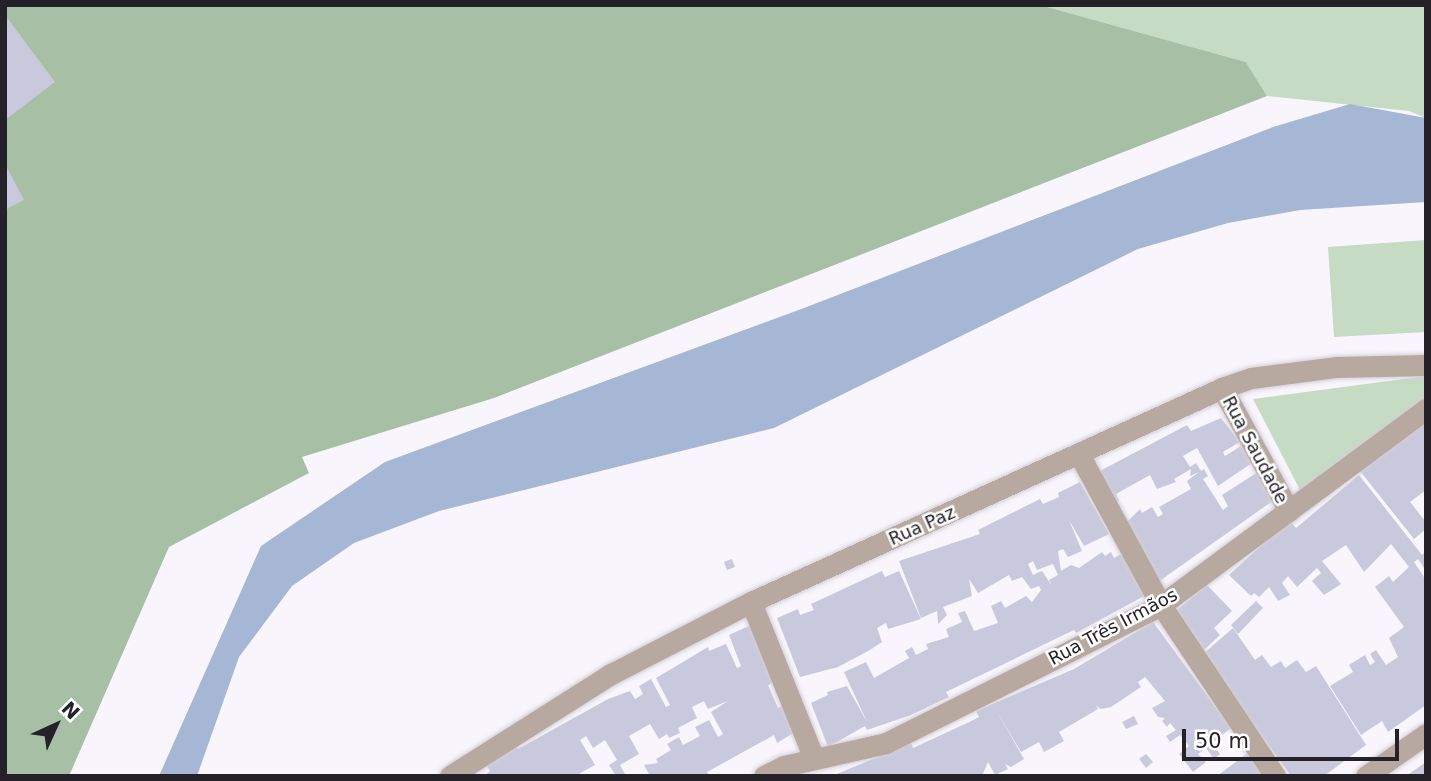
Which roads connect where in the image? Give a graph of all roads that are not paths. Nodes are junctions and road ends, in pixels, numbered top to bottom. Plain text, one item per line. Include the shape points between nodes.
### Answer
1 (1426, 365) edge
2 (1222, 388) junction
3 (1426, 409) edge
4 (1080, 456) junction
5 (1289, 511) junction
6 (751, 602) junction
7 (1161, 605) junction
8 (1426, 734) edge
9 (814, 759) junction
10 (450, 776) edge
11 (764, 776) edge
12 (1275, 776) edge
13 (1366, 776) edge

1 - 2 street, Rua Paz via 1337,367 1251,378
2 - 4 street, Rua Paz
2 - 5 street, Rua Saudade
3 - 5 street, Rua Três Irmãos
4 - 6 street, Rua Paz
4 - 7 street
5 - 7 street, Rua Três Irmãos
6 - 9 street
6 - 10 street, Rua Paz via 611,674
7 - 9 street, Rua Três Irmãos via 886,743
7 - 12 street
8 - 13 street
9 - 11 street, Rua Três Irmãos

